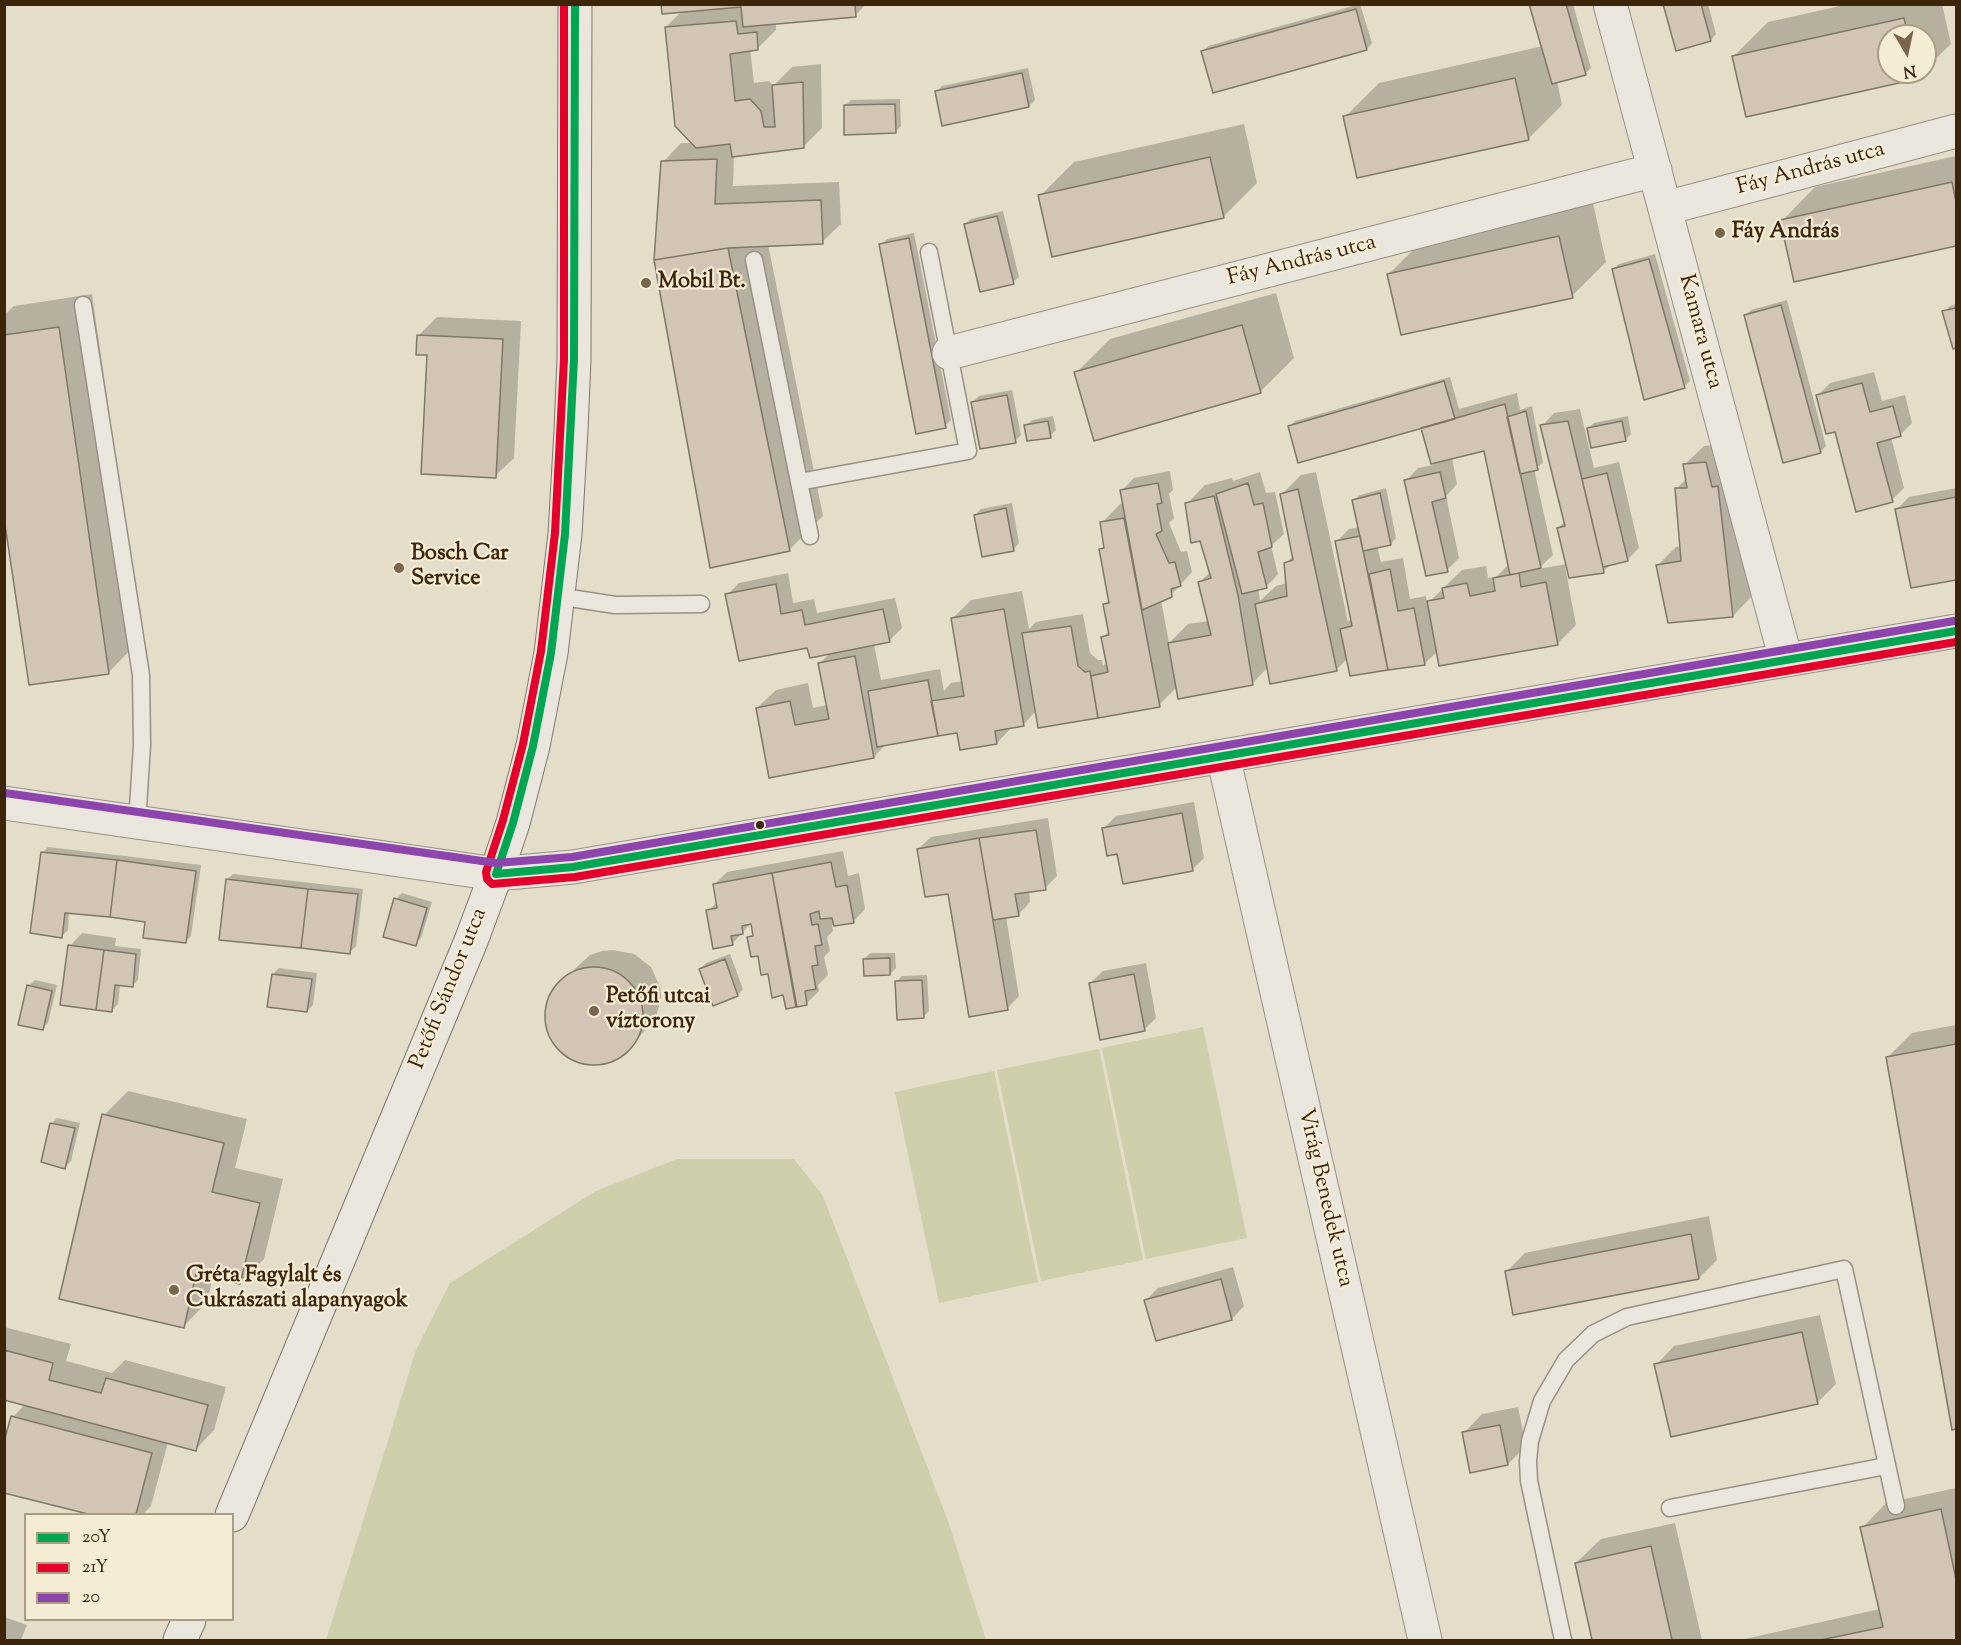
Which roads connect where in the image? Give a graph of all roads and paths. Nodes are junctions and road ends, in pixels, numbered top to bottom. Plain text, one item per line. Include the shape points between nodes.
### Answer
1 (575, 4) edge
2 (1610, 4) edge
3 (1956, 131) edge
4 (1655, 171) junction
5 (1666, 208) junction
6 (929, 252) dead end
7 (754, 260) dead end
8 (83, 305) dead end
9 (948, 353) junction
10 (799, 482) junction
11 (810, 536) dead end
12 (557, 596) junction
13 (701, 604) dead end
14 (1956, 631) edge
15 (1786, 660) junction
16 (1223, 756) junction
17 (4, 803) edge
18 (137, 823) junction
19 (496, 874) junction
20 (1887, 1466) junction
21 (1896, 1506) dead end
22 (1670, 1508) dead end
23 (233, 1513) edge
24 (189, 1621) edge
25 (180, 1641) edge
26 (1425, 1641) edge
27 (1563, 1641) edge

1 - 12 street, Petőfi Sándor utca via 574,359 565,534
2 - 4 street, Kamara utca
3 - 5 street, Fáy András utca
4 - 5 street, Kamara utca
4 - 9 street, Fáy András utca
5 - 15 street, Kamara utca
6 - 9 lane
7 - 10 lane
8 - 18 lane via 141,675
9 - 10 lane via 968,451
10 - 11 lane
12 - 13 lane via 615,605
12 - 19 street, Petőfi Sándor utca via 533,746
14 - 15 street
15 - 16 street
16 - 19 street via 573,867
16 - 26 street, Virág Benedek utca
17 - 18 street
18 - 19 street
19 - 23 street, Petőfi Sándor utca
20 - 21 lane
20 - 22 lane
20 - 27 lane via 1844,1269 1627,1317 1608,1325 1578,1346 1554,1378 1542,1401 1530,1441 1529,1481
24 - 25 street

